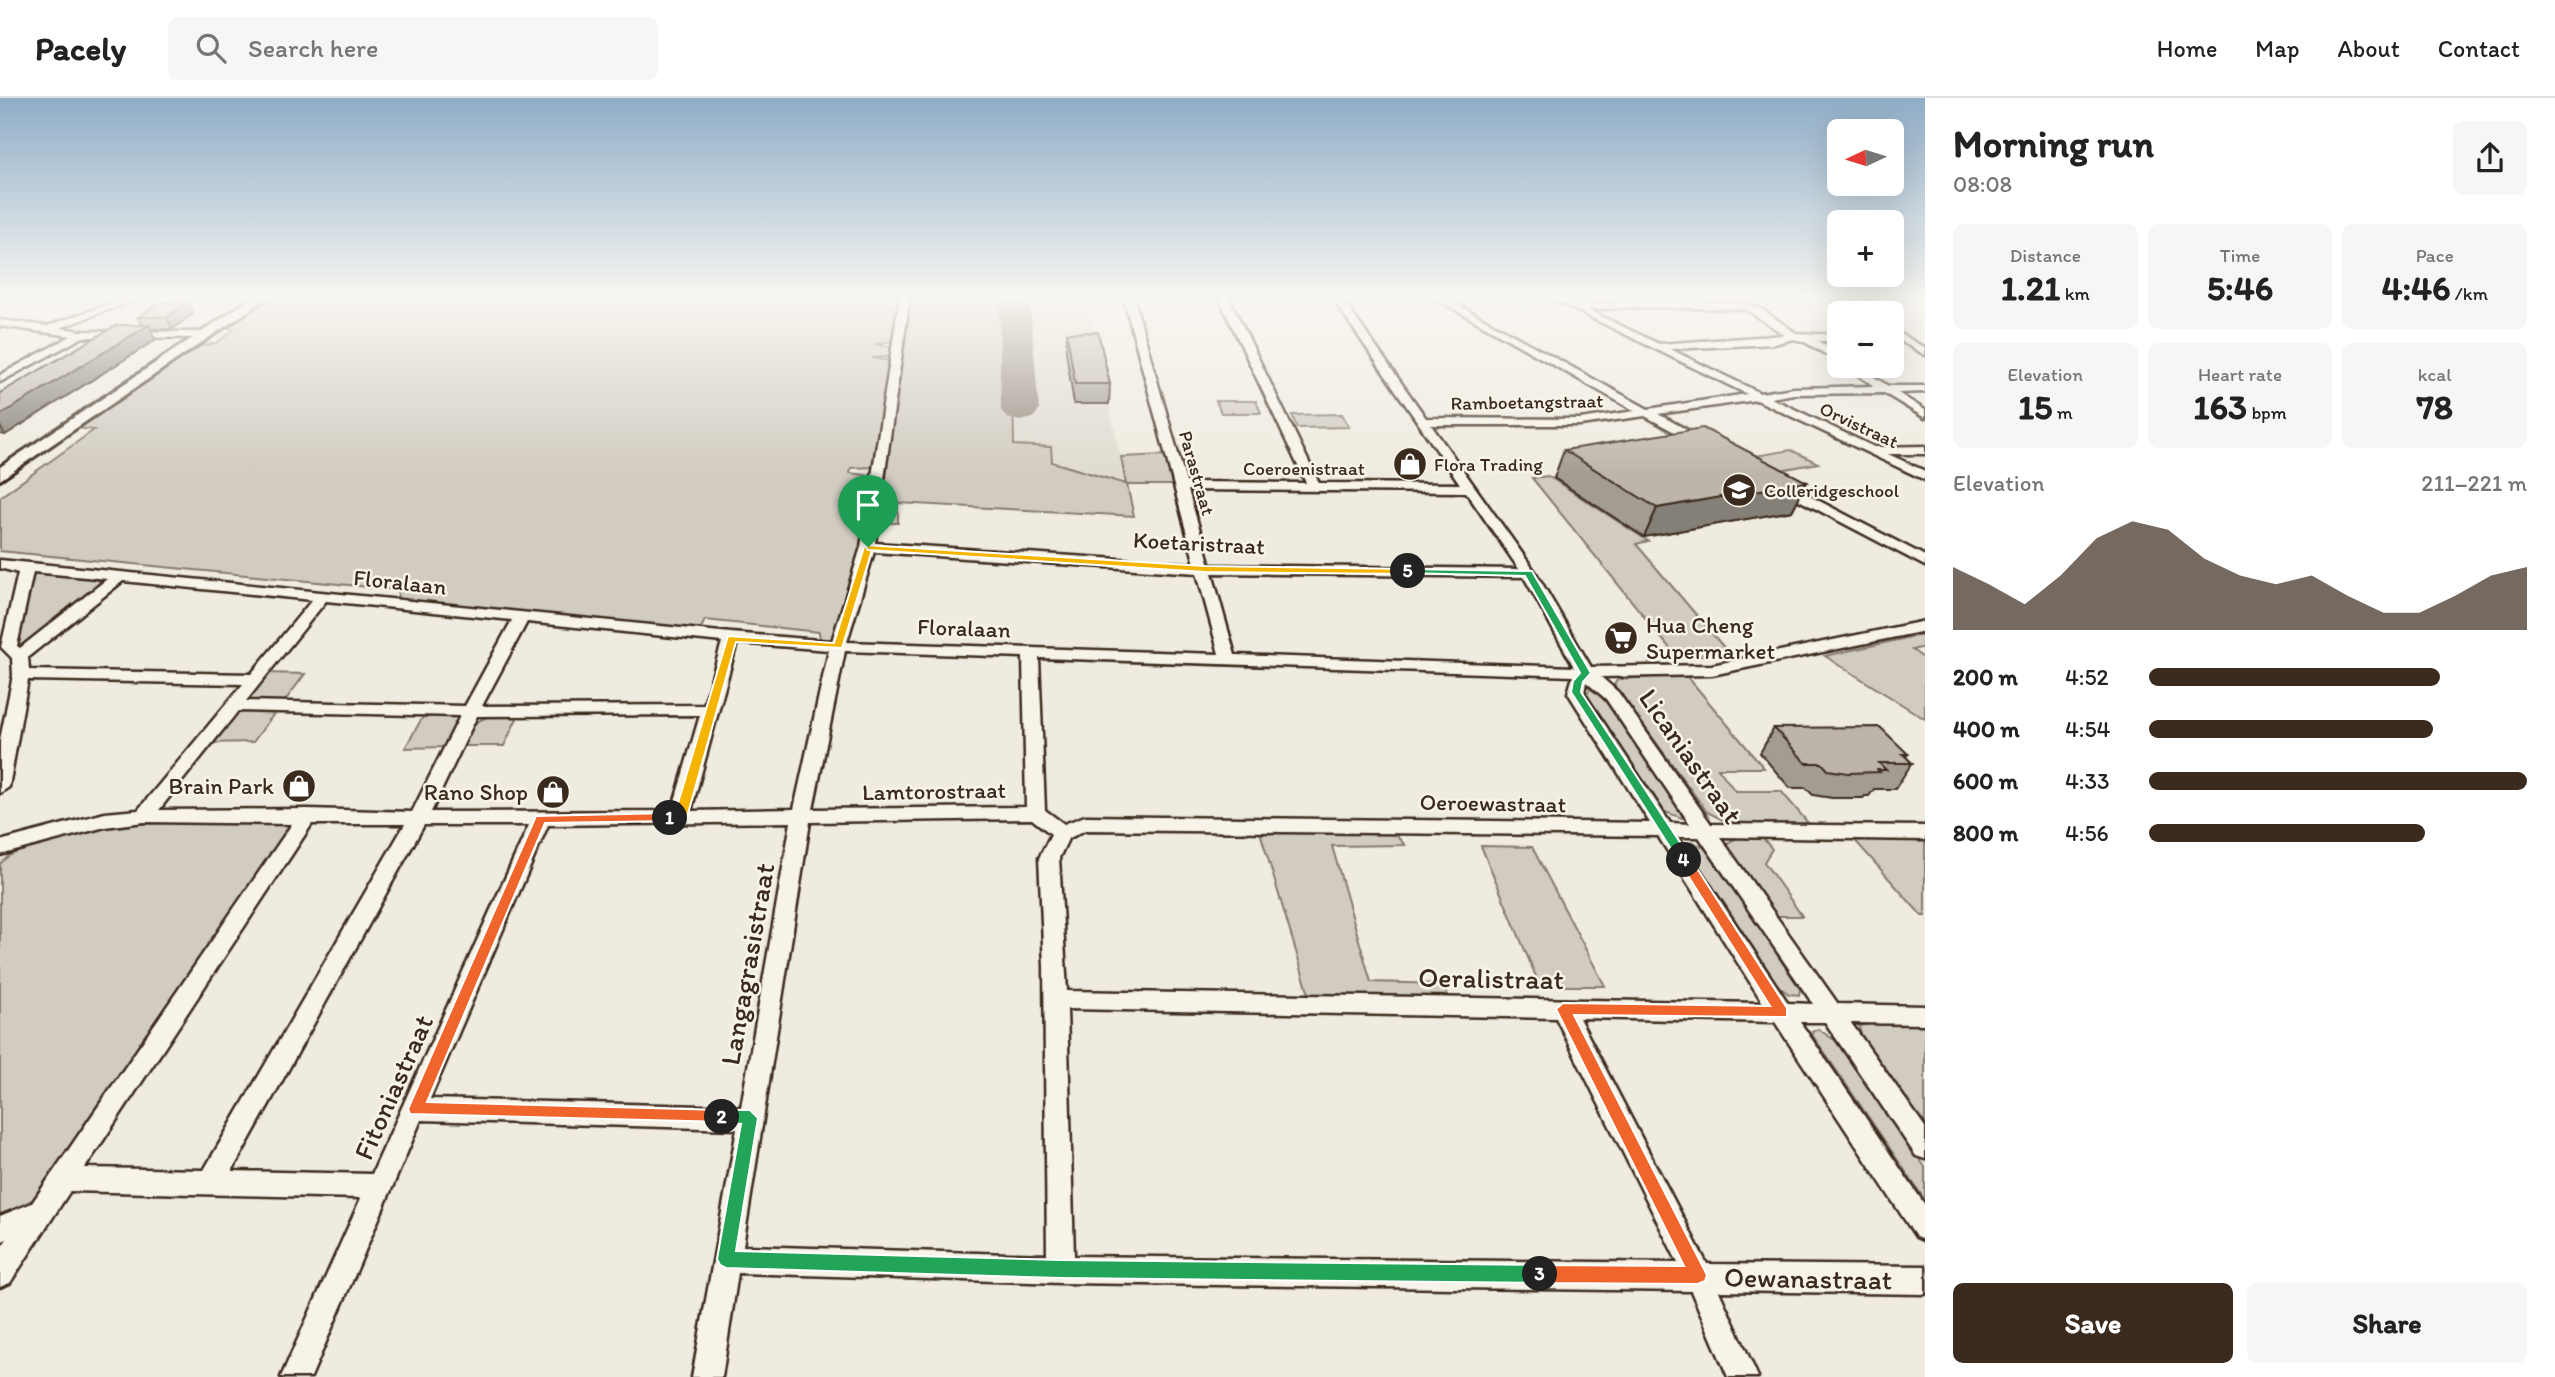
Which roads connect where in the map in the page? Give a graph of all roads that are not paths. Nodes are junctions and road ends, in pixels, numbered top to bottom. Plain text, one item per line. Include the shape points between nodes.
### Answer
1 (42, 356) edge
2 (156, 356) edge
3 (177, 356) edge
4 (896, 356) edge
5 (1144, 356) edge
6 (1251, 356) edge
7 (1377, 356) edge
8 (1543, 356) edge
9 (1672, 356) edge
10 (1869, 378) edge
11 (0, 379) edge
12 (1887, 389) junction
13 (1925, 389) edge
14 (1756, 396) junction
15 (1645, 412) junction
16 (1925, 415) edge
17 (1422, 421) junction
18 (1871, 450) junction
19 (1925, 450) edge
20 (1719, 452) edge
21 (0, 461) edge
22 (19, 463) junction
23 (0, 475) edge
24 (1925, 476) edge
25 (1768, 478) edge
26 (1180, 486) junction
27 (1314, 487) junction
28 (1469, 488) junction
29 (868, 547) junction
30 (1925, 562) edge
31 (0, 564) edge
32 (26, 567) junction
33 (1205, 569) junction
34 (0, 573) edge
35 (1528, 573) junction
36 (120, 576) junction
37 (321, 597) junction
38 (522, 617) junction
39 (1925, 626) edge
40 (732, 638) junction
41 (838, 646) junction
42 (1031, 654) junction
43 (20, 656) junction
44 (1229, 661) junction
45 (1586, 673) junction
46 (21, 675) junction
47 (253, 679) junction
48 (231, 706) junction
49 (7, 707) edge
50 (471, 710) junction
51 (711, 710) junction
52 (0, 787) edge
53 (1036, 813) junction
54 (308, 815) junction
55 (145, 816) junction
56 (419, 817) junction
57 (680, 817) junction
58 (802, 818) junction
59 (541, 819) junction
60 (1665, 829) junction
61 (1705, 829) junction
62 (1062, 832) junction
63 (1925, 833) edge
64 (0, 848) edge
65 (1055, 1000) junction
66 (1563, 1009) junction
67 (1782, 1012) junction
68 (1831, 1013) junction
69 (1925, 1015) edge
70 (416, 1109) junction
71 (750, 1118) junction
72 (1925, 1148) edge
73 (61, 1178) junction
74 (211, 1183) junction
75 (382, 1186) junction
76 (38, 1213) junction
77 (1925, 1228) edge
78 (0, 1229) edge
79 (726, 1259) junction
80 (1061, 1269) junction
81 (0, 1273) edge
82 (1698, 1275) junction
83 (1925, 1280) edge
84 (296, 1377) edge
85 (707, 1377) edge
86 (1743, 1377) edge

1 - 11 street
2 - 21 main road
3 - 22 main road
4 - 29 street, Langagrasistraat
5 - 26 street, Parastraat
6 - 27 street
7 - 17 street, Licaniastraat
8 - 15 street
9 - 14 street, Orvistraat
10 - 12 street
12 - 13 street, Ramboetangstraat
12 - 14 street, Ramboetangstraat via 1825,388
12 - 16 street
14 - 15 street, Ramboetangstraat
14 - 18 street, Orvistraat
15 - 17 street, Ramboetangstraat via 1580,422
15 - 20 street
17 - 28 street, Licaniastraat
18 - 19 street
18 - 24 street, Orvistraat
21 - 22 street
22 - 23 main road
25 - 30 street
26 - 27 street, Coeroenistraat
26 - 33 street, Parastraat
27 - 28 street, Coeroenistraat
28 - 35 street, Licaniastraat
29 - 33 street, Koetaristraat
29 - 41 street, Langagrasistraat
31 - 32 street, Floralaan
32 - 34 street
32 - 36 street, Floralaan
32 - 43 street via 9,647
33 - 35 street, Koetaristraat
33 - 44 street, Parastraat
35 - 45 street, Licaniastraat
36 - 37 street, Floralaan
36 - 43 street
37 - 38 street, Floralaan
37 - 47 street
38 - 40 street, Floralaan
38 - 50 street
39 - 45 street, Floralaan via 1712,670
40 - 41 street, Floralaan
40 - 51 street
41 - 42 street, Floralaan
41 - 58 street, Langagrasistraat
42 - 44 street, Floralaan
42 - 53 street
43 - 46 street
44 - 45 street, Floralaan
45 - 60 street via 1576,692
45 - 61 street, Licaniastraat via 1612,696
46 - 47 street
46 - 49 street
47 - 48 street
48 - 50 street
48 - 55 street
49 - 52 street
50 - 51 street
50 - 56 street
51 - 57 street
53 - 58 street, Lamtorostraat
53 - 62 street, Lamtorostraat
54 - 55 street, Lamtorostraat
54 - 56 street, Lamtorostraat
54 - 73 street
55 - 64 street, Lamtorostraat via 105,820
56 - 59 street, Lamtorostraat
56 - 74 street
57 - 58 street, Lamtorostraat
57 - 59 street, Lamtorostraat
58 - 71 street, Langagrasistraat
59 - 70 street, Fitoniastraat
60 - 61 street, Oeroewastraat
60 - 62 street, Oeroewastraat via 1085,823
60 - 67 street
61 - 63 street, Oeroewastraat
61 - 68 street, Licaniastraat
62 - 65 street via 1049,858
65 - 66 street, Oeralistraat
65 - 80 street
66 - 67 street, Oeralistraat
66 - 82 street
67 - 68 street, Oeralistraat
67 - 77 street
68 - 69 street, Oeralistraat
68 - 72 street, Licaniastraat
70 - 71 street
70 - 75 street, Fitoniastraat
71 - 79 street, Langagrasistraat
73 - 74 street
73 - 76 street
74 - 75 street
75 - 84 street, Fitoniastraat
76 - 78 street
76 - 81 street
79 - 80 street, Oewanastraat
79 - 85 street, Langagrasistraat
80 - 82 street, Oewanastraat
82 - 83 street, Oewanastraat
82 - 86 street

